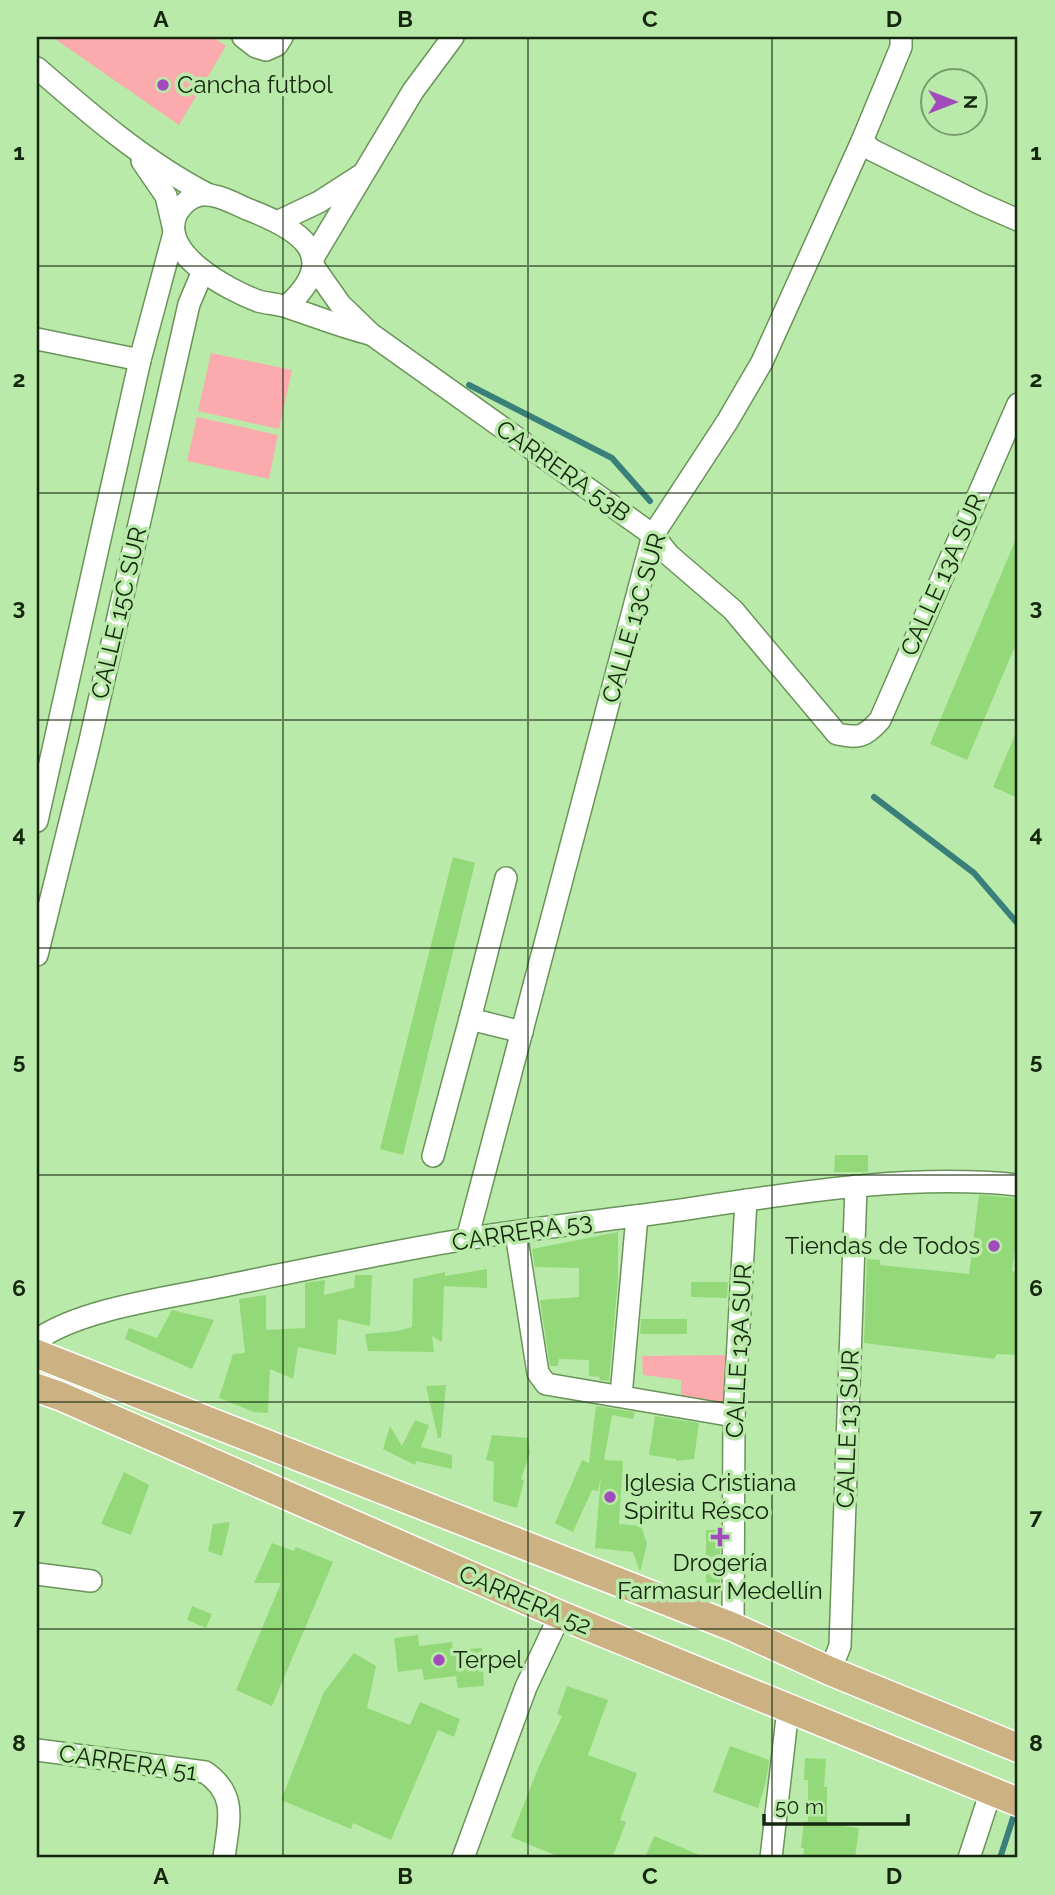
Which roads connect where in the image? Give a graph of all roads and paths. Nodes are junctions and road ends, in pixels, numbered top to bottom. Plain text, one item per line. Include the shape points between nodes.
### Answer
1 (243, 37) edge
2 (453, 37) edge
3 (901, 37) edge
4 (274, 43) edge
5 (37, 68) edge
6 (862, 141) junction
7 (130, 146) junction
8 (365, 172) junction
9 (209, 195) junction
10 (1018, 220) edge
11 (279, 221) junction
12 (174, 229) junction
13 (314, 262) junction
14 (203, 271) junction
15 (287, 306) junction
16 (371, 334) junction
17 (37, 339) edge
18 (140, 360) junction
19 (1018, 404) edge
20 (653, 535) junction
21 (858, 737) joint
22 (37, 821) edge
23 (506, 878) dead end
24 (37, 955) edge
25 (470, 1019) junction
26 (522, 1032) junction
27 (433, 1156) dead end
28 (1018, 1185) edge
29 (856, 1186) junction
30 (746, 1200) junction
31 (637, 1216) junction
32 (516, 1233) junction
33 (467, 1239) junction
34 (37, 1340) edge
35 (37, 1354) edge
36 (37, 1388) edge
37 (621, 1396) junction
38 (734, 1416) junction
39 (37, 1574) edge
40 (91, 1581) dead end
41 (559, 1615) junction
42 (733, 1627) junction
43 (830, 1671) junction
44 (788, 1709) junction
45 (1018, 1748) edge
46 (37, 1750) edge
47 (991, 1791) junction
48 (1018, 1802) edge
49 (466, 1857) edge
50 (224, 1858) edge
51 (771, 1858) edge
52 (969, 1858) edge

1 - 4 street via 256,47
2 - 8 street via 413,91
3 - 6 street, CALLE 13C SUR via 901,47
5 - 7 street
6 - 10 street via 872,150
6 - 20 street, CALLE 13C SUR via 762,362
7 - 9 street
7 - 12 street via 166,196
8 - 11 street
8 - 13 street
9 - 11 street
9 - 12 street via 185,203
11 - 13 street, CARRERA 53B via 300,236
12 - 14 street, CARRERA 53B via 177,244
12 - 18 street, CALLE 15C SUR
13 - 15 street via 306,287
13 - 16 street, CARRERA 53B via 340,304
14 - 15 street, CARRERA 53B via 250,297
14 - 24 street, CALLE 15C SUR via 187,313
15 - 16 street, CARRERA 53B
16 - 20 street, CARRERA 53B
17 - 18 street
18 - 22 street, CALLE 15C SUR
19 - 21 street, CALLE 13A SUR via 880,720
20 - 21 street, CARRERA 53B via 669,555 733,610 837,734
20 - 26 street, CALLE 13C SUR
23 - 25 street
25 - 26 street
25 - 27 street
26 - 33 street, CALLE 13C SUR
28 - 29 street, CARRERA 53
29 - 30 street, CARRERA 53
29 - 43 street, CALLE 13 SUR via 840,1646
30 - 31 street, CARRERA 53
30 - 38 street, CALLE 13A SUR
31 - 32 street, CARRERA 53
31 - 37 street
32 - 33 street, CARRERA 53
32 - 37 street via 538,1373 546,1384
33 - 34 street, CARRERA 53 via 117,1309 68,1322
35 - 42 main road, CARRERA 52
36 - 41 main road, CARRERA 52
37 - 38 street
38 - 42 street, CALLE 13A SUR
39 - 40 street
41 - 44 main road, CARRERA 52
41 - 49 street via 526,1687
42 - 43 main road, CARRERA 52
43 - 45 main road, CARRERA 52
44 - 47 main road, CARRERA 52
44 - 51 street
46 - 50 street, CARRERA 51 via 205,1772 218,1781 230,1810
47 - 48 main road, CARRERA 52
47 - 52 street

